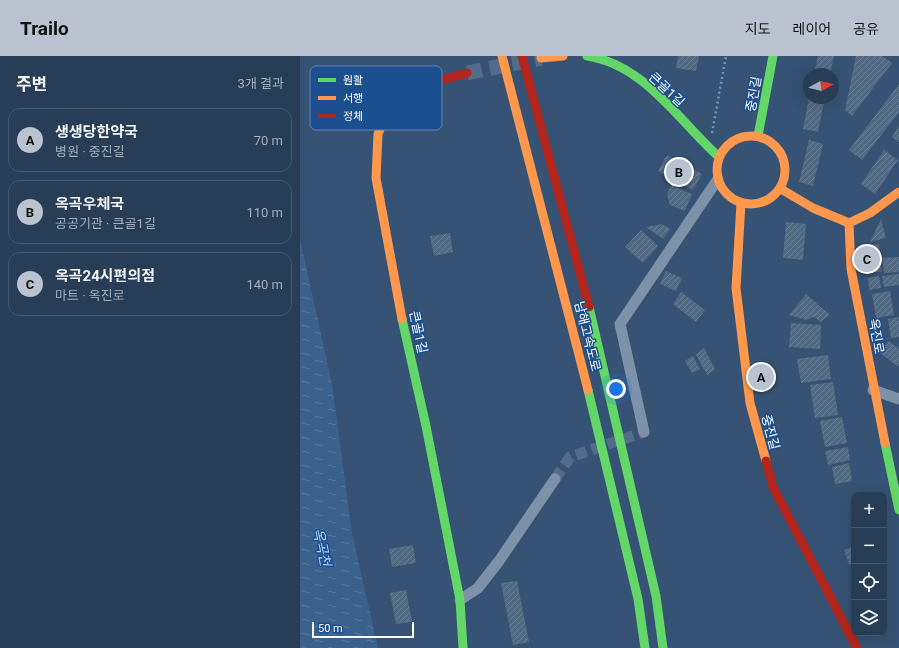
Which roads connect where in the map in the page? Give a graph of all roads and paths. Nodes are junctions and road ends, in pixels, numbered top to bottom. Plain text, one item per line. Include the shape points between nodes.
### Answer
1 (502, 56) edge
2 (522, 56) edge
3 (563, 56) edge
4 (587, 56) edge
5 (726, 56) edge
6 (773, 56) edge
7 (541, 58) dead end
8 (467, 73) tunnel mouth
9 (442, 80) edge
10 (380, 130) edge
11 (758, 136) junction
12 (709, 149) junction
13 (719, 157) junction
14 (718, 179) junction
15 (781, 189) junction
16 (899, 192) edge
17 (741, 203) junction
18 (849, 224) junction
19 (873, 390) junction
20 (899, 399) edge
21 (644, 432) dead end
22 (555, 479) tunnel mouth
23 (899, 510) edge
24 (460, 600) junction
25 (463, 648) edge
26 (645, 648) edge
27 (663, 648) edge
28 (857, 648) edge

1 - 26 main road, 남해고속도로 via 574,330 638,599
2 - 27 main road, 남해고속도로 via 586,293 656,596
3 - 7 main road
4 - 12 main road, 큰골1길 via 605,59 629,72 657,96
5 - 12 path
6 - 11 main road, 중진길
8 - 9 main road, 큰골1길
10 - 24 main road, 큰골1길 via 376,178
11 - 13 main road via 735,139
11 - 15 main road via 775,145 783,156 786,170
12 - 13 main road, 큰골1길
13 - 14 main road
14 - 17 main road via 731,198
14 - 21 street via 620,324
15 - 17 main road via 767,201 750,205
15 - 18 main road via 813,208
16 - 18 main road via 870,213
17 - 28 main road, 중진길 via 736,288 750,403 773,487
18 - 19 main road, 옥진로 via 851,269
19 - 20 street
19 - 23 main road, 옥진로
22 - 24 street via 478,588
24 - 25 main road, 큰골1길

